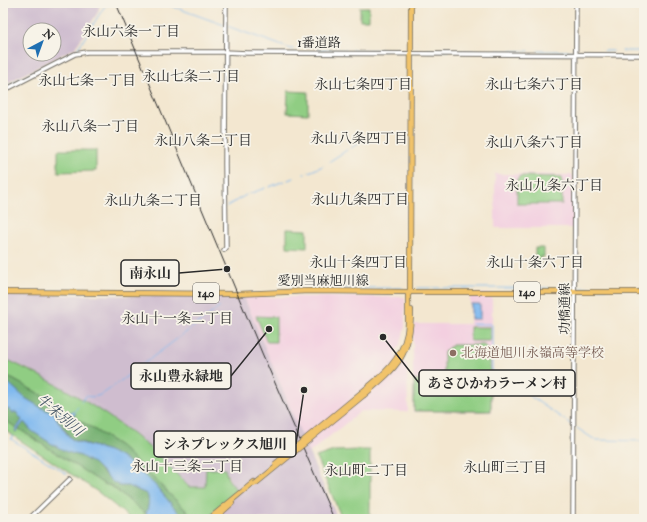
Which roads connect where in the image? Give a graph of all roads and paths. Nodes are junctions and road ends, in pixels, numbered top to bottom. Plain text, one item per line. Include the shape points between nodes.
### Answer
1 (226, 3) edge
2 (411, 3) edge
3 (576, 3) edge
4 (225, 52) junction
5 (410, 54) junction
6 (576, 54) junction
7 (644, 55) edge
8 (3, 91) edge
9 (224, 250) dead end
10 (575, 291) junction
11 (3, 292) edge
12 (410, 292) junction
13 (644, 292) edge
14 (70, 479) dead end
15 (254, 483) junction
16 (29, 519) edge
17 (209, 519) edge
18 (214, 519) edge
19 (573, 519) edge

1 - 4 street
2 - 5 main road
3 - 6 street, 功橋通線
4 - 5 street, 1番道路
4 - 8 street, 1番道路 via 75,54
4 - 9 street
5 - 6 street, 1番道路
5 - 12 main road
6 - 7 street, 1番道路
6 - 10 street, 功橋通線
10 - 12 main road, 愛別当麻旭川線 / 140
10 - 13 main road, 愛別当麻旭川線 / 140
10 - 19 street, 功橋通線
11 - 12 main road, 愛別当麻旭川線 / 140
12 - 15 main road, bridge via 406,337 402,348 386,371 363,394
14 - 16 street
15 - 17 main road
15 - 18 main road

